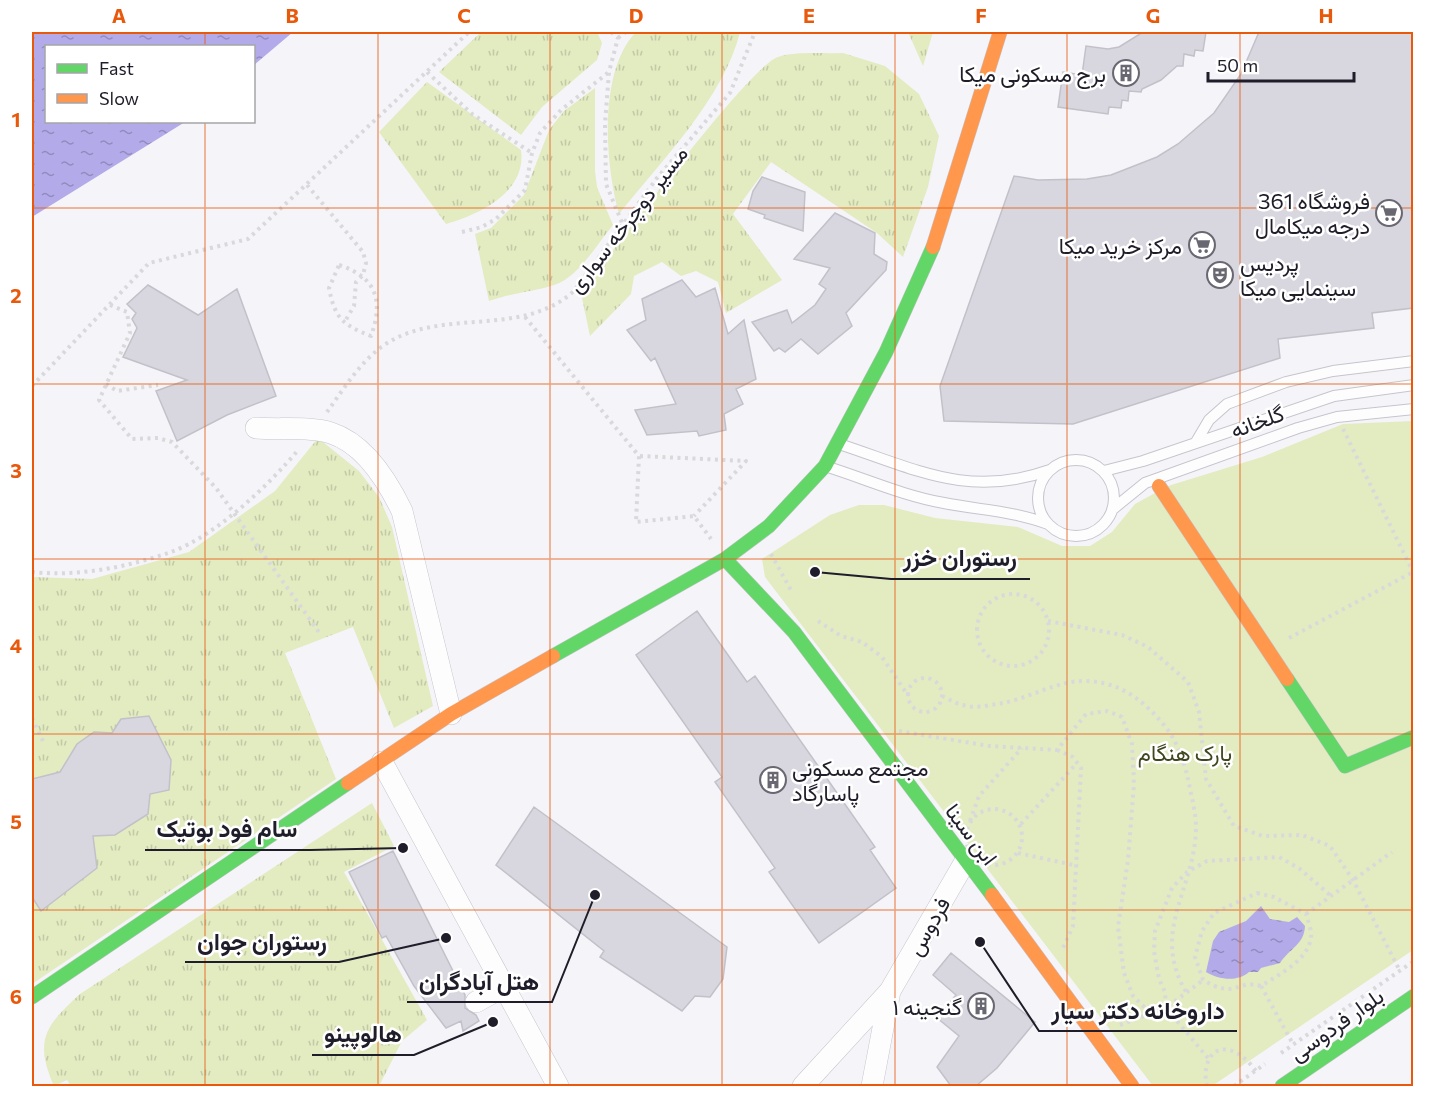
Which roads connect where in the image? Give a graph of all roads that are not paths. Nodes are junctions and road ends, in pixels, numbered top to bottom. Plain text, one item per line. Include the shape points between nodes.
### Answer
1 (1000, 32) edge
2 (1413, 361) edge
3 (1413, 385) edge
4 (1413, 409) edge
5 (256, 428) dead end
6 (1196, 442) junction
7 (838, 444) junction
8 (825, 466) junction
9 (1050, 470) junction
10 (1104, 471) junction
11 (1159, 486) dead end
12 (1113, 509) junction
13 (1048, 524) junction
14 (725, 559) junction
15 (450, 714) junction
16 (1413, 737) edge
17 (382, 762) junction
18 (966, 860) junction
19 (503, 987) junction
20 (890, 991) junction
21 (1413, 996) edge
22 (32, 997) edge
23 (476, 1002) dead end
24 (558, 1086) edge
25 (803, 1086) edge
26 (872, 1086) edge
27 (1132, 1086) edge
28 (1282, 1086) edge

1 - 7 street via 938,237 886,352
2 - 6 lane via 1333,371 1286,382 1227,404 1209,420
3 - 6 lane, گلخانه via 1334,396
4 - 12 lane, گلخانه via 1337,417 1145,483
5 - 15 street via 331,433 353,447 388,483 402,511
6 - 10 lane, گلخانه
7 - 8 street
7 - 9 lane via 917,471 984,484 1021,480
8 - 13 lane via 910,496 1023,514
8 - 14 street via 769,526
9 - 10 lane via 1067,460 1087,461
9 - 13 lane via 1039,497 1039,507
10 - 12 lane via 1114,489
11 - 16 street via 1345,766
12 - 13 lane via 1103,526 1085,535 1065,535
14 - 15 street
14 - 18 street, ابن سینا via 794,632
15 - 17 street
17 - 19 street
17 - 22 street
18 - 20 street, فردوس
18 - 27 street, ابن سینا
19 - 23 street
19 - 24 street
20 - 25 street, فردوس
20 - 26 street, فردوس
21 - 28 street, بلوار فردوسی

